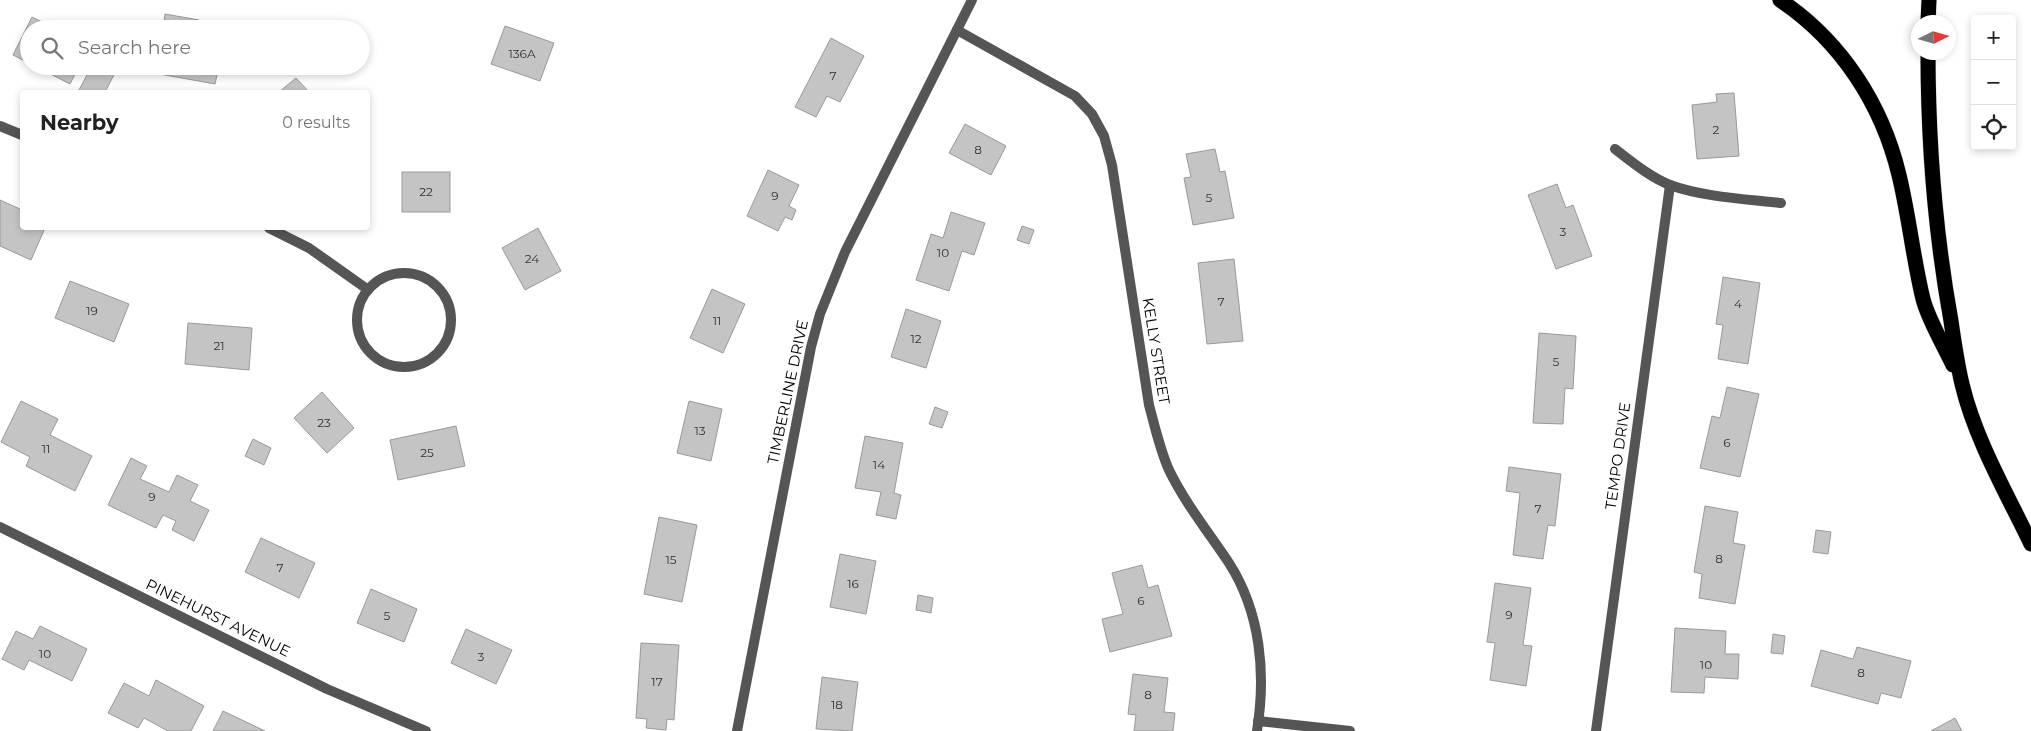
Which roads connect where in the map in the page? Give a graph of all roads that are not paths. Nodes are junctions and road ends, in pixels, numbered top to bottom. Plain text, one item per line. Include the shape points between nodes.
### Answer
1 (972, 0) edge
2 (1780, 0) edge
3 (1929, 0) edge
4 (1928, 15) edge
5 (957, 30) junction
6 (1928, 60) edge
7 (0, 126) edge
8 (20, 134) edge
9 (1615, 149) dead end
10 (1670, 185) junction
11 (1781, 203) dead end
12 (273, 230) edge
13 (367, 289) junction
14 (1962, 385) junction
15 (0, 526) edge
16 (2031, 544) edge
17 (1258, 726) edge
18 (426, 731) edge
19 (737, 731) edge
20 (1350, 731) edge
21 (1596, 731) edge

1 - 5 street, TIMBERLINE DRIVE
2 - 14 highway via 1811,23 1833,46 1858,78 1877,112 1900,176 1923,301
3 - 4 highway
5 - 17 street, KELLY STREET via 1074,96 1092,114 1104,136 1112,166 1149,405 1169,470 1230,566 1248,601 1259,639
5 - 19 street, TIMBERLINE DRIVE via 845,252 820,314
6 - 14 highway via 1928,124 1938,242
7 - 8 street
9 - 10 street
10 - 11 street via 1703,193
10 - 21 street, TEMPO DRIVE
12 - 13 street via 309,248
13 - 13 street via 357,314 358,331 364,345 375,357 395,366 417,366 442,349 452,320 442,291 430,280 416,274 400,273 384,277
14 - 16 highway via 1984,447
15 - 18 street, PINEHURST AVENUE via 327,689
17 - 20 street

